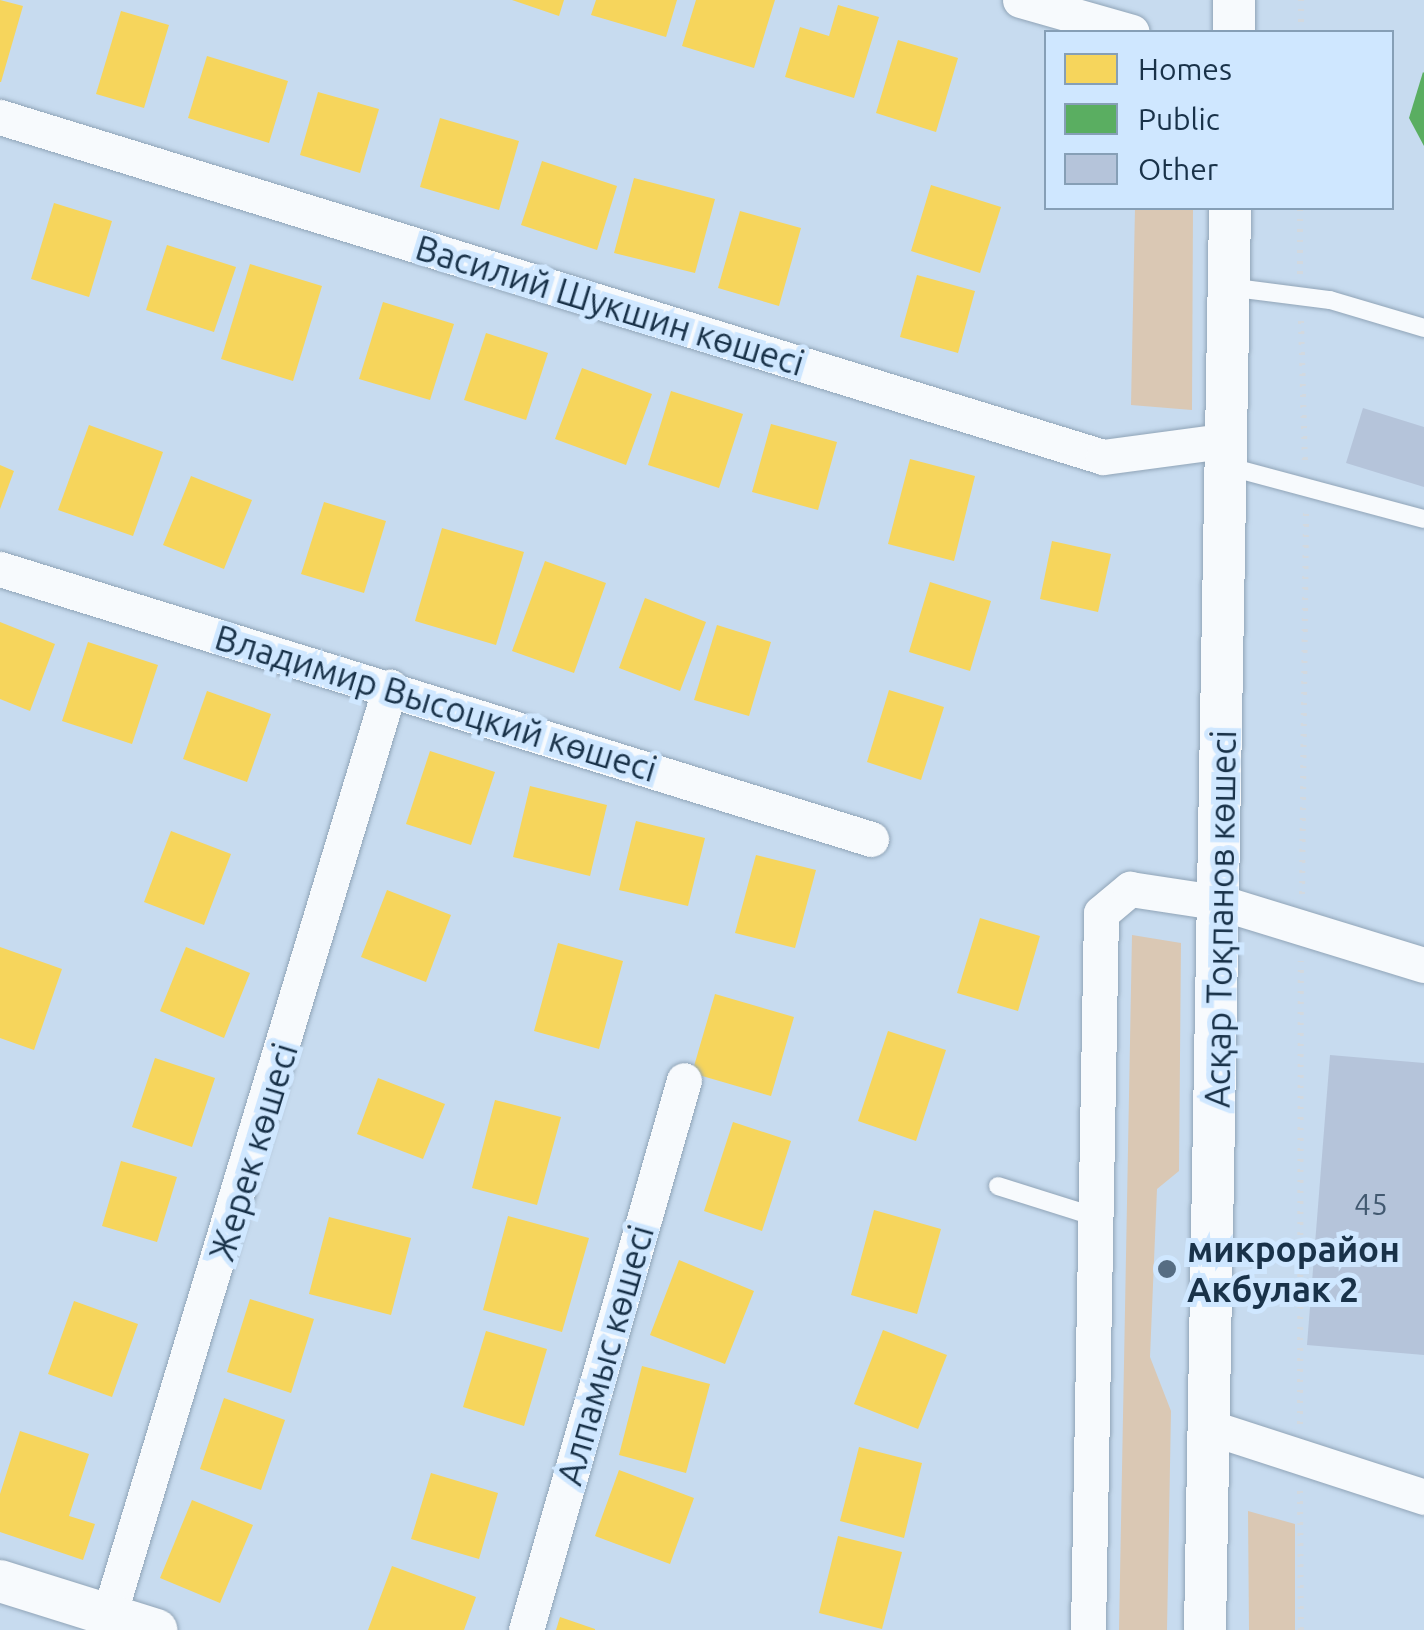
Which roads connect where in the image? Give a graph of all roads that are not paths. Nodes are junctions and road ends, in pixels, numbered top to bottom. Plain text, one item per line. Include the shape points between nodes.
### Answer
1 (1020, 0) edge
2 (1234, 0) edge
3 (1110, 19) edge
4 (1234, 30) edge
5 (0, 117) edge
6 (1230, 210) edge
7 (1228, 287) junction
8 (1424, 328) edge
9 (1224, 453) junction
10 (1424, 519) edge
11 (0, 569) edge
12 (390, 687) junction
13 (871, 839) dead end
14 (1222, 903) junction
15 (1424, 965) edge
16 (684, 1080) dead end
17 (998, 1186) dead end
18 (1090, 1215) junction
19 (1209, 1427) junction
20 (1424, 1497) edge
21 (0, 1581) edge
22 (109, 1615) junction
23 (156, 1630) edge
24 (526, 1630) edge
25 (1088, 1630) edge
26 (1205, 1630) edge

1 - 3 street
2 - 4 street
5 - 9 street, Василий Шукшин көшесі via 1104,457
6 - 7 street, Асқар Тоқпанов көшесі
7 - 8 lane via 1300,296
7 - 9 street, Асқар Тоқпанов көшесі
9 - 10 lane
9 - 14 street, Асқар Тоқпанов көшесі
11 - 12 street, Владимир Высоцкий көшесі
12 - 13 street, Владимир Высоцкий көшесі
12 - 22 street, Жерек көшесі
14 - 15 street
14 - 18 street via 1130,889 1100,913
14 - 19 street, Асқар Тоқпанов көшесі
16 - 24 street, Алпамыс көшесі
17 - 18 lane
18 - 25 street
19 - 20 street
19 - 26 street, Асқар Тоқпанов көшесі
21 - 22 street
22 - 23 street

